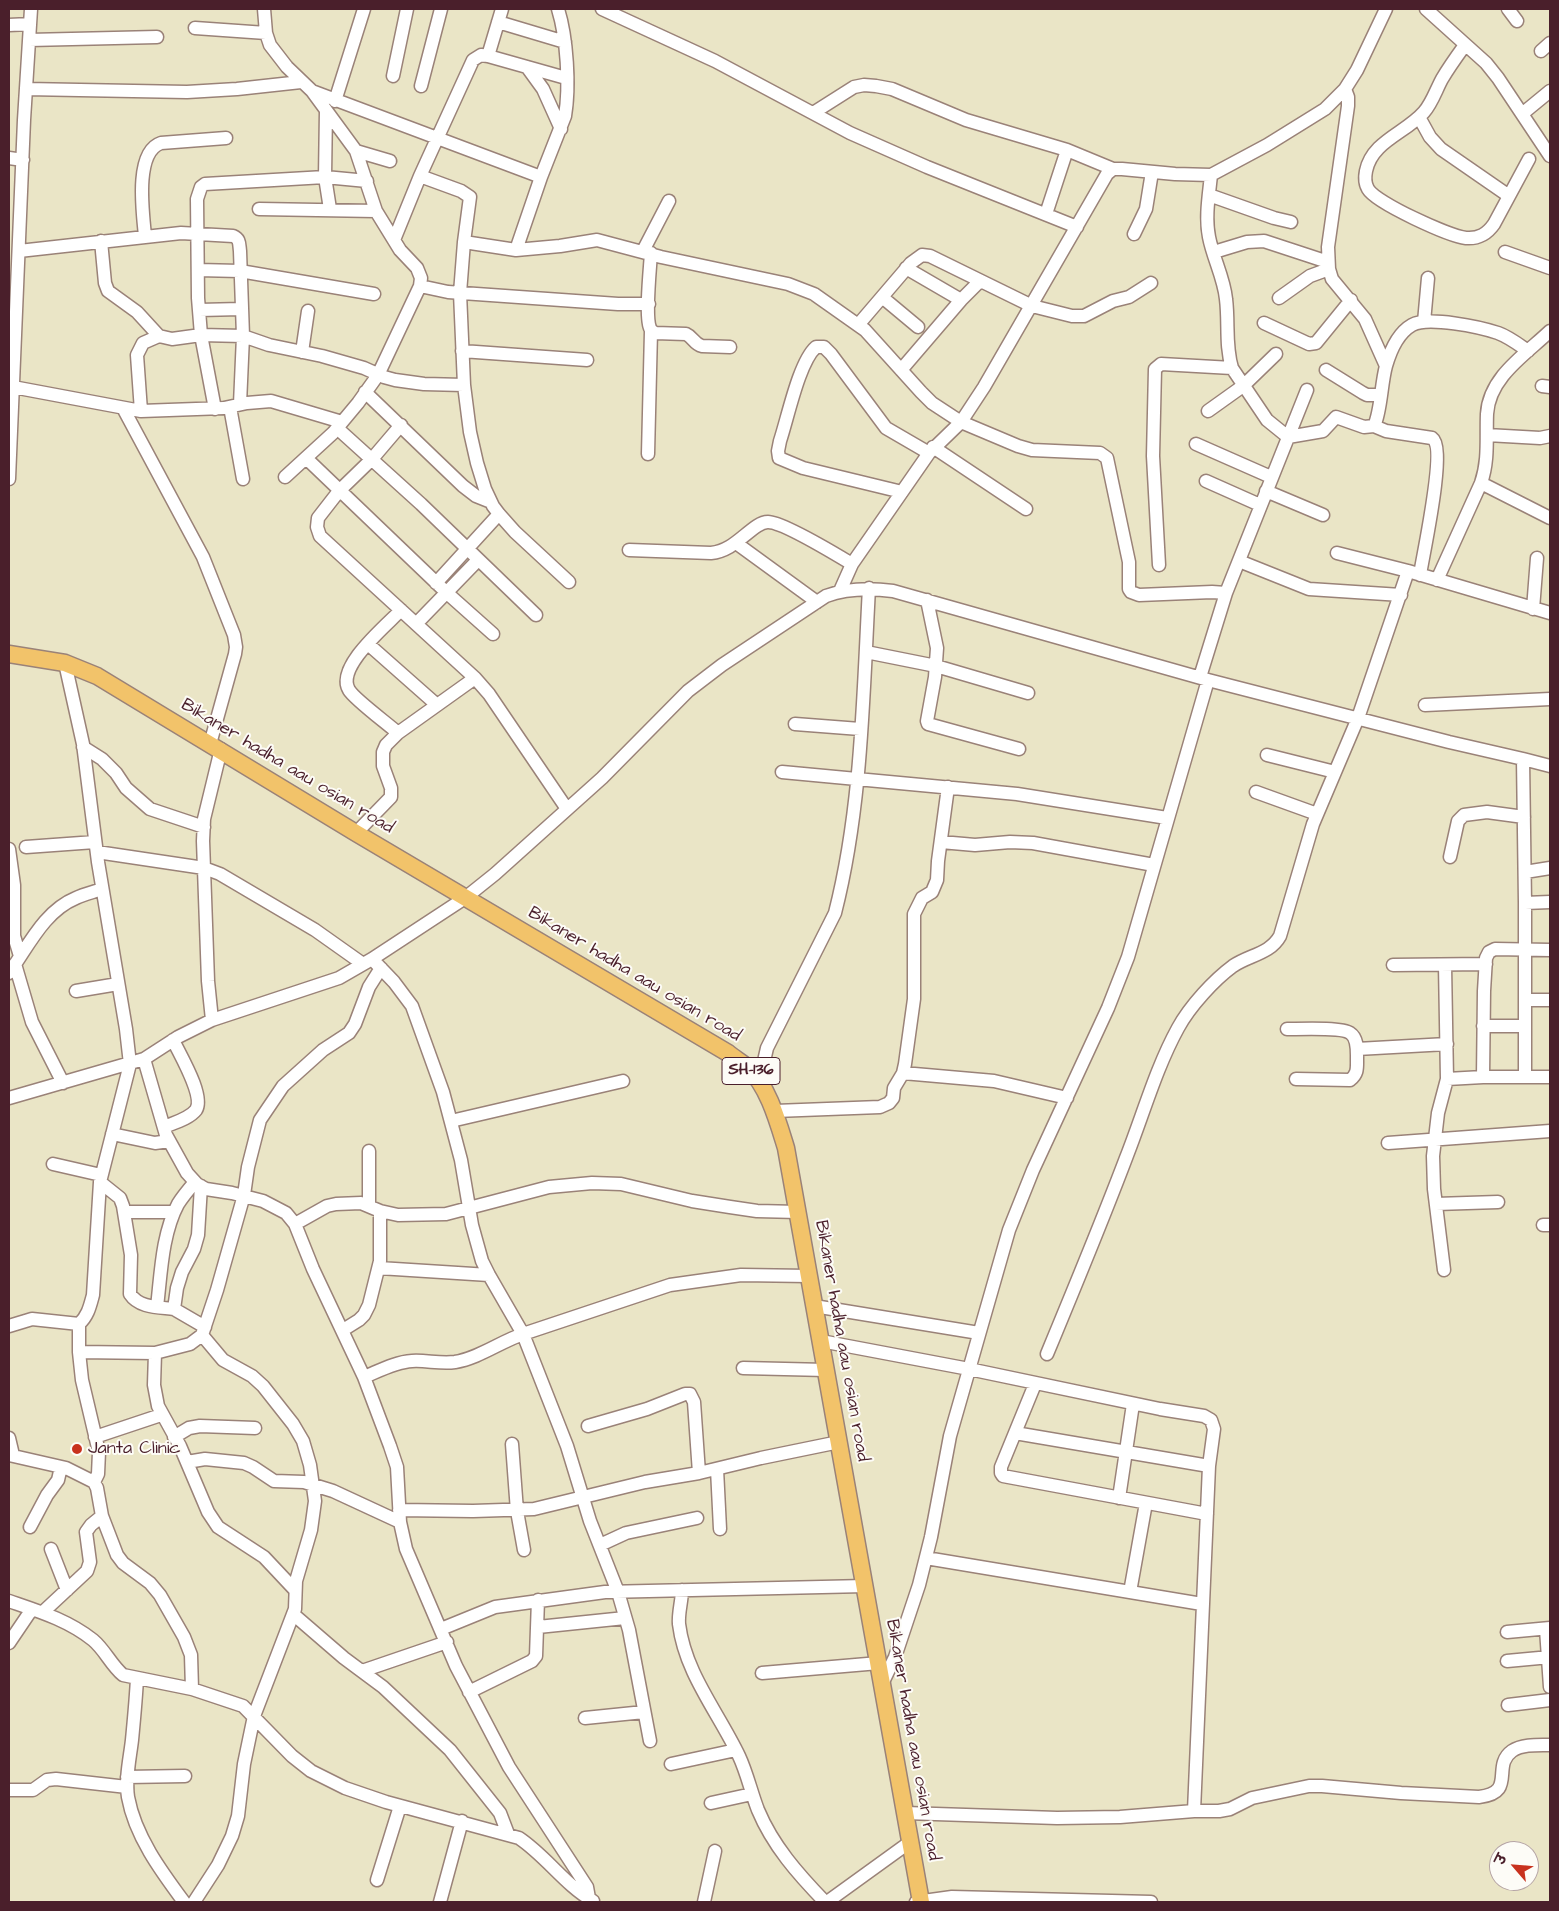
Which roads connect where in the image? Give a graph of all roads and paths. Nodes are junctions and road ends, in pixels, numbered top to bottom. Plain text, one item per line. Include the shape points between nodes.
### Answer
1 (31, 9) edge
2 (264, 9) edge
3 (364, 9) edge
4 (407, 9) edge
5 (441, 9) edge
6 (502, 9) edge
7 (558, 9) edge
8 (602, 9) edge
9 (1386, 9) edge
10 (1426, 9) edge
11 (1508, 9) edge
12 (1517, 21) dead end
13 (498, 22) junction
14 (30, 24) junction
15 (9, 25) edge
16 (196, 28) dead end
17 (266, 33) junction
18 (157, 37) dead end
19 (29, 40) junction
20 (565, 42) junction
21 (1465, 45) junction
22 (488, 56) junction
23 (527, 67) junction
24 (393, 76) dead end
25 (566, 78) junction
26 (301, 82) junction
27 (421, 86) dead end
28 (1345, 88) junction
29 (26, 90) junction
30 (312, 91) junction
31 (1550, 91) edge
32 (335, 101) junction
33 (326, 110) junction
34 (813, 113) junction
35 (1522, 114) junction
36 (1420, 117) junction
37 (560, 129) junction
38 (226, 138) dead end
39 (437, 139) junction
40 (1067, 150) junction
41 (356, 151) junction
42 (1550, 156) edge
43 (9, 158) edge
44 (1529, 159) dead end
45 (23, 160) junction
46 (390, 161) dead end
47 (1113, 169) junction
48 (1152, 172) junction
49 (1211, 175) junction
50 (420, 176) junction
51 (325, 177) junction
52 (541, 177) junction
53 (367, 181) junction
54 (1209, 195) junction
55 (1509, 196) junction
56 (669, 202) dead end
57 (259, 209) dead end
58 (330, 209) junction
59 (376, 211) junction
60 (1046, 214) junction
61 (1291, 222) dead end
62 (1077, 227) junction
63 (197, 234) junction
64 (1134, 234) dead end
65 (145, 236) junction
66 (394, 240) junction
67 (100, 242) junction
68 (464, 242) junction
69 (516, 250) junction
70 (19, 251) junction
71 (647, 252) junction
72 (1214, 252) junction
73 (1506, 252) dead end
74 (1328, 265) junction
75 (906, 268) junction
76 (1550, 268) edge
77 (198, 270) junction
78 (240, 271) junction
79 (1428, 278) dead end
80 (980, 281) junction
81 (1152, 283) dead end
82 (420, 286) junction
83 (460, 293) junction
84 (374, 294) dead end
85 (882, 297) junction
86 (1279, 298) dead end
87 (961, 300) junction
88 (1351, 300) junction
89 (649, 304) junction
90 (1032, 306) junction
91 (241, 309) junction
92 (200, 310) junction
93 (308, 311) dead end
94 (1424, 322) junction
95 (1264, 324) dead end
96 (858, 325) junction
97 (12, 326) edge
98 (918, 327) dead end
99 (651, 331) junction
100 (1550, 331) edge
101 (202, 335) junction
102 (159, 336) junction
103 (243, 336) junction
104 (730, 347) dead end
105 (462, 350) junction
106 (1528, 351) junction
107 (302, 352) junction
108 (1276, 354) dead end
109 (586, 360) dead end
110 (1386, 366) junction
111 (1232, 368) junction
112 (901, 370) junction
113 (1326, 370) dead end
114 (378, 375) junction
115 (464, 385) junction
116 (1243, 386) junction
117 (13, 387) junction
118 (1307, 390) dead end
119 (365, 392) junction
120 (1380, 395) junction
121 (235, 406) junction
122 (123, 408) junction
123 (215, 409) junction
124 (141, 410) junction
125 (1208, 411) dead end
126 (961, 422) junction
127 (340, 425) junction
128 (400, 425) junction
129 (1374, 426) junction
130 (1487, 435) junction
131 (1550, 436) edge
132 (1288, 437) junction
133 (1196, 444) dead end
134 (931, 450) junction
135 (648, 454) dead end
136 (306, 458) junction
137 (372, 458) junction
138 (285, 477) dead end
139 (1271, 477) junction
140 (9, 479) edge
141 (242, 479) dead end
142 (1206, 481) dead end
143 (1482, 483) junction
144 (339, 491) junction
145 (902, 492) junction
146 (1266, 492) junction
147 (491, 502) junction
148 (1260, 505) junction
149 (1026, 509) dead end
150 (499, 514) junction
151 (1323, 516) dead end
152 (1550, 518) edge
153 (736, 543) junction
154 (467, 549) junction
155 (629, 550) dead end
156 (1337, 553) dead end
157 (1537, 558) dead end
158 (478, 560) junction
159 (1239, 561) junction
160 (852, 564) junction
161 (1159, 565) dead end
162 (1414, 573) junction
163 (1436, 580) junction
164 (569, 582) dead end
165 (436, 583) junction
166 (869, 588) junction
167 (840, 591) junction
168 (447, 593) junction
169 (1226, 593) junction
170 (1400, 595) junction
171 (927, 600) junction
172 (817, 602) junction
173 (1533, 609) junction
174 (401, 610) junction
175 (1550, 613) edge
176 (536, 615) dead end
177 (416, 624) junction
178 (493, 634) dead end
179 (368, 644) junction
180 (866, 652) junction
181 (10, 656) edge
182 (65, 662) junction
183 (936, 666) junction
184 (476, 678) junction
185 (1204, 678) junction
186 (1028, 693) dead end
187 (1550, 700) edge
188 (437, 705) junction
189 (1425, 706) dead end
190 (1358, 718) junction
191 (795, 724) dead end
192 (860, 729) junction
193 (398, 733) junction
194 (215, 747) junction
195 (83, 748) junction
196 (1019, 749) dead end
197 (1267, 755) dead end
198 (1523, 759) junction
199 (1550, 766) edge
200 (782, 772) dead end
201 (1335, 772) junction
202 (857, 779) junction
203 (948, 787) junction
204 (1256, 792) dead end
205 (567, 809) junction
206 (1317, 814) junction
207 (1524, 817) junction
208 (1168, 818) junction
209 (204, 827) junction
210 (356, 833) junction
211 (941, 842) junction
212 (26, 847) dead end
213 (96, 847) junction
214 (9, 849) edge
215 (1450, 857) dead end
216 (1154, 865) junction
217 (204, 868) junction
218 (1550, 868) edge
219 (1525, 872) junction
220 (102, 889) junction
221 (465, 898) junction
222 (1550, 902) edge
223 (1525, 903) junction
224 (1525, 949) junction
225 (1550, 950) edge
226 (372, 964) junction
227 (1486, 964) junction
228 (15, 965) edge
229 (1393, 965) dead end
230 (1445, 965) junction
231 (118, 984) junction
232 (76, 991) dead end
233 (1525, 1000) junction
234 (1550, 1000) edge
235 (212, 1020) junction
236 (1483, 1026) junction
237 (1524, 1026) junction
238 (1287, 1029) dead end
239 (173, 1040) junction
240 (1447, 1044) junction
241 (1357, 1049) junction
242 (144, 1058) junction
243 (130, 1064) junction
244 (903, 1073) junction
245 (1525, 1076) junction
246 (1483, 1077) junction
247 (1550, 1077) edge
248 (1296, 1079) dead end
249 (1447, 1079) junction
250 (623, 1081) dead end
251 (63, 1083) junction
252 (759, 1083) junction
253 (9, 1098) edge
254 (1067, 1098) junction
255 (775, 1111) junction
256 (451, 1121) junction
257 (164, 1127) junction
258 (1550, 1131) edge
259 (112, 1134) junction
260 (1434, 1140) junction
261 (169, 1141) junction
262 (1388, 1144) dead end
263 (368, 1151) dead end
264 (54, 1164) dead end
265 (100, 1178) junction
266 (198, 1184) junction
267 (244, 1196) junction
268 (1498, 1202) dead end
269 (1436, 1204) junction
270 (470, 1207) junction
271 (375, 1208) junction
272 (124, 1212) junction
273 (174, 1212) junction
274 (798, 1212) junction
275 (295, 1224) junction
276 (379, 1268) junction
277 (1444, 1270) dead end
278 (488, 1275) junction
279 (809, 1276) junction
280 (157, 1306) junction
281 (814, 1306) junction
282 (174, 1309) junction
283 (80, 1324) junction
284 (9, 1326) edge
285 (342, 1330) junction
286 (203, 1331) junction
287 (523, 1334) junction
288 (979, 1334) junction
289 (821, 1341) junction
290 (79, 1352) junction
291 (155, 1353) junction
292 (1047, 1354) dead end
293 (743, 1368) dead end
294 (969, 1369) junction
295 (826, 1370) junction
296 (364, 1377) junction
297 (1035, 1384) junction
298 (1133, 1404) junction
299 (162, 1415) junction
300 (588, 1426) dead end
301 (255, 1428) dead end
302 (1015, 1433) junction
303 (95, 1437) junction
304 (174, 1437) junction
305 (9, 1438) edge
306 (839, 1442) junction
307 (512, 1444) dead end
308 (1126, 1452) junction
309 (11, 1455) edge
310 (187, 1462) junction
311 (1209, 1466) junction
312 (61, 1467) junction
313 (717, 1470) junction
314 (699, 1474) junction
315 (94, 1482) junction
316 (312, 1484) junction
317 (582, 1497) junction
318 (1119, 1498) junction
319 (1146, 1503) junction
320 (517, 1511) junction
321 (1207, 1514) junction
322 (102, 1516) junction
323 (400, 1516) junction
324 (697, 1518) dead end
325 (30, 1527) dead end
326 (720, 1529) dead end
327 (600, 1545) junction
328 (51, 1549) dead end
329 (524, 1550) dead end
330 (926, 1558) junction
331 (865, 1586) junction
332 (67, 1590) junction
333 (295, 1590) junction
334 (682, 1590) junction
335 (618, 1592) junction
336 (1130, 1592) junction
337 (538, 1600) junction
338 (9, 1601) edge
339 (1202, 1604) junction
340 (38, 1611) junction
341 (293, 1614) junction
342 (625, 1618) junction
343 (538, 1627) junction
344 (1548, 1629) edge
345 (441, 1630) junction
346 (1507, 1632) dead end
347 (447, 1642) junction
348 (9, 1643) edge
349 (1549, 1657) edge
350 (1507, 1661) dead end
351 (879, 1663) junction
352 (362, 1671) junction
353 (762, 1673) dead end
354 (137, 1678) junction
355 (882, 1684) junction
356 (1550, 1687) edge
357 (192, 1689) junction
358 (469, 1692) junction
359 (1550, 1700) edge
360 (1508, 1705) dead end
361 (644, 1712) junction
362 (254, 1716) junction
363 (585, 1718) dead end
364 (650, 1741) dead end
365 (1550, 1744) edge
366 (736, 1750) junction
367 (671, 1764) dead end
368 (185, 1776) dead end
369 (127, 1782) junction
370 (9, 1790) edge
371 (752, 1794) junction
372 (711, 1802) dead end
373 (400, 1806) junction
374 (1194, 1811) junction
375 (905, 1813) junction
376 (462, 1821) junction
377 (508, 1834) junction
378 (910, 1842) junction
379 (715, 1851) dead end
380 (378, 1880) dead end
381 (594, 1901) edge
382 (184, 1902) edge
383 (194, 1902) edge
384 (440, 1902) edge
385 (704, 1902) edge
386 (826, 1902) edge
387 (919, 1902) edge
388 (1151, 1902) edge

1 - 14 street
2 - 17 street
3 - 32 street
4 - 24 street
5 - 27 street
6 - 13 street
7 - 20 street
8 - 34 street via 715,61
9 - 28 street
10 - 21 street
11 - 12 street
13 - 20 street
13 - 22 street
14 - 15 street
14 - 19 street
16 - 17 street
17 - 26 street via 275,54
18 - 19 street
19 - 29 street
20 - 25 street
21 - 35 street via 1486,63
21 - 36 street
22 - 23 street
22 - 39 street via 476,57 470,64
23 - 25 street
23 - 37 street via 543,89
25 - 37 street via 567,107
26 - 29 street via 188,92
26 - 30 street
28 - 49 street via 1325,109
28 - 74 street via 1348,106
29 - 45 street
30 - 32 street
30 - 33 street
31 - 35 street
32 - 39 street
33 - 41 street
33 - 51 street
34 - 40 street via 864,84 892,90 966,120
34 - 60 street via 927,167
35 - 42 street
36 - 55 street via 1440,149
36 - 55 street via 1381,146 1371,159 1366,169 1366,185 1374,195 1402,212 1466,238 1488,233
37 - 52 street
38 - 65 street via 154,145 142,185
39 - 50 street
39 - 52 street
40 - 47 street
40 - 60 street
41 - 46 street
41 - 53 street
43 - 45 street
44 - 55 street
45 - 70 street
47 - 48 street
47 - 62 street
48 - 49 street
48 - 64 street via 1146,209
49 - 54 street
50 - 66 street
50 - 68 street via 470,197
51 - 53 street
51 - 58 street
51 - 63 street via 205,184 197,199
52 - 69 street
53 - 59 street
54 - 61 street
54 - 72 street via 1208,234
56 - 71 street
57 - 58 street
58 - 59 street
59 - 66 street
60 - 62 street
62 - 90 street
63 - 65 street
63 - 77 street
63 - 78 street via 237,238
65 - 67 street
66 - 82 street via 417,268
67 - 70 street
67 - 102 street via 108,291 137,312
68 - 69 street
68 - 83 street
69 - 71 street via 597,240
70 - 97 street
71 - 89 street
71 - 96 street via 788,284 814,294
72 - 74 street via 1264,241
72 - 111 street via 1226,298 1227,344
73 - 76 street
74 - 86 street
74 - 88 street via 1338,288
75 - 80 street via 922,255 930,256
75 - 85 street
75 - 87 street
77 - 78 street
77 - 92 street
78 - 84 street
78 - 91 street
79 - 94 street
80 - 87 street
80 - 90 street
81 - 90 street via 1129,297 1113,301 1084,316
82 - 83 street
82 - 114 street
83 - 89 street
83 - 105 street
85 - 96 street
85 - 98 street
87 - 112 street
88 - 95 street via 1316,343 1309,344
88 - 110 street via 1365,318
89 - 99 street
90 - 126 street
91 - 92 street
91 - 103 street
92 - 101 street
93 - 107 street
94 - 106 street via 1452,323 1497,333
94 - 110 street via 1404,331
96 - 112 street
97 - 117 street
99 - 104 street via 686,334 702,346
99 - 135 street
100 - 106 street
101 - 102 street via 172,339
101 - 103 street
101 - 123 street
102 - 124 street via 143,343 137,355
103 - 107 street
103 - 121 street
105 - 109 street
105 - 115 street
106 - 130 street via 1509,369 1490,398
107 - 114 street via 364,368
108 - 116 street
110 - 120 street
111 - 116 street
111 - 161 street via 1161,364 1155,369 1153,456
112 - 126 street via 932,403
113 - 120 street via 1367,395
114 - 115 street via 424,384
114 - 119 street
115 - 147 street via 477,463
116 - 125 street
116 - 132 street via 1268,420
117 - 122 street
117 - 140 street
118 - 132 street
119 - 127 street
119 - 128 street
120 - 129 street
121 - 123 street
121 - 127 street via 259,401 276,402
121 - 141 street
122 - 124 street
122 - 194 street via 203,557 234,635 235,654
123 - 124 street
126 - 134 street
126 - 169 street via 1032,450 1105,455 1129,562 1129,589 1139,595
127 - 136 street
127 - 137 street
128 - 137 street
128 - 147 street via 463,486
129 - 132 street via 1364,427 1336,417 1323,431
129 - 162 street via 1432,438 1437,444 1437,480
130 - 131 street
130 - 143 street
132 - 139 street
133 - 139 street
134 - 145 street
134 - 145 street via 886,428 824,347 816,347 809,352 780,441 779,458 803,468
134 - 149 street
136 - 138 street
136 - 144 street
137 - 144 street
137 - 154 street
139 - 146 street
142 - 148 street
143 - 152 street
143 - 163 street
144 - 165 street
144 - 174 street via 318,518 320,536
145 - 160 street
146 - 148 street
146 - 151 street
147 - 150 street
148 - 159 street
150 - 154 street
150 - 164 street
153 - 155 street via 721,552 711,553
153 - 160 street via 759,524 768,522
153 - 172 street
154 - 158 street
154 - 165 street
156 - 162 street
157 - 173 street
158 - 168 street
158 - 176 street
159 - 169 street
159 - 170 street via 1309,589
160 - 167 street
162 - 163 street
162 - 170 street
163 - 173 street
165 - 168 street
166 - 167 street
166 - 171 street
166 - 180 street
167 - 172 street
168 - 177 street
168 - 178 street
169 - 185 street
170 - 190 street
171 - 183 street via 937,648
171 - 185 street
172 - 205 street via 688,691
173 - 175 street
174 - 177 street
174 - 179 street
177 - 184 street
179 - 188 street
179 - 193 street via 349,667 348,689
180 - 183 street
180 - 192 street
181 - 182 main road, Bikaner hadha aau osian road / SH-136
182 - 194 main road, Bikaner hadha aau osian road / SH-136 via 114,685
182 - 195 street
183 - 186 street
183 - 196 street via 928,724
184 - 188 street
184 - 205 street
185 - 190 street
185 - 208 street
187 - 189 street
188 - 193 street
190 - 198 street
190 - 201 street
191 - 192 street
192 - 202 street
193 - 210 street via 383,752 383,766 392,788 390,797
194 - 209 street
194 - 210 main road, Bikaner hadha aau osian road / SH-136
195 - 209 street via 102,759 126,788 150,809
195 - 213 street
197 - 201 street
198 - 199 street
198 - 207 street
200 - 202 street
201 - 206 street
202 - 203 street
202 - 252 street via 835,913 767,1048
203 - 208 street via 1023,795
203 - 211 street
204 - 206 street
205 - 221 street
206 - 292 street via 1276,943 1222,975 1179,1026
207 - 215 street via 1487,812 1464,815 1458,821
207 - 219 street
208 - 216 street
209 - 217 street
210 - 221 main road, Bikaner hadha aau osian road / SH-136
211 - 216 street via 1033,843
211 - 244 street via 936,887 922,898 914,914 914,999
212 - 213 street
213 - 217 street
213 - 220 street
214 - 228 street via 14,885
216 - 254 street via 1128,957
217 - 226 street via 220,874
217 - 235 street
218 - 219 street
219 - 223 street
220 - 228 street via 75,898 56,910
220 - 231 street
221 - 226 street
221 - 252 main road, Bikaner hadha aau osian road / SH-136 via 728,1053 748,1068
222 - 223 street
223 - 224 street
224 - 225 street
224 - 227 street via 1491,950
224 - 233 street
226 - 235 street
226 - 256 street via 394,982 412,1006
226 - 267 street via 370,987 349,1033 323,1050 283,1086 260,1120
227 - 230 street
227 - 236 street
228 - 251 street via 32,1022
229 - 230 street
230 - 240 street
231 - 232 street
231 - 243 street
233 - 234 street
233 - 237 street
235 - 239 street
236 - 237 street
236 - 246 street
237 - 245 street
238 - 241 street via 1341,1030 1355,1038
239 - 242 street
239 - 257 street via 199,1098 196,1110 189,1116
240 - 241 street
240 - 249 street
241 - 248 street via 1357,1070 1350,1080
242 - 243 street
242 - 257 street
243 - 251 street
243 - 259 street
244 - 254 street via 994,1081
244 - 255 street via 897,1081 893,1098 880,1107
245 - 246 street
245 - 247 street
246 - 249 street
249 - 260 street
250 - 256 street
251 - 253 street
252 - 255 main road, Bikaner hadha aau osian road / SH-136
254 - 288 street via 1009,1230
255 - 274 main road, Bikaner hadha aau osian road / SH-136 via 786,1148
256 - 270 street
257 - 261 street
258 - 260 street
259 - 261 street via 155,1143
259 - 265 street
260 - 262 street
260 - 269 street
261 - 266 street via 187,1173
263 - 271 street
264 - 265 street
265 - 272 street via 120,1198
265 - 283 street via 93,1295 90,1308
266 - 267 street
266 - 273 street via 179,1202
266 - 282 street via 198,1235 182,1272
267 - 275 street via 286,1213
267 - 286 street
268 - 269 street
269 - 277 street
270 - 271 street via 424,1216 398,1215
270 - 274 street via 549,1187 592,1183 621,1184 692,1201 757,1211
270 - 278 street via 472,1226
271 - 275 street via 361,1203 327,1206
271 - 276 street
272 - 273 street
272 - 280 street via 131,1255 130,1294 140,1303
273 - 280 street via 166,1242
274 - 279 main road, Bikaner hadha aau osian road / SH-136
275 - 285 street
276 - 278 street
276 - 285 street via 364,1315
278 - 287 street
279 - 281 main road, Bikaner hadha aau osian road / SH-136
279 - 287 street via 741,1275 670,1285
280 - 282 street
281 - 288 street
281 - 289 main road, Bikaner hadha aau osian road / SH-136
282 - 286 street
283 - 284 street via 32,1319
283 - 290 street
285 - 296 street
286 - 291 street via 190,1344
286 - 316 street via 223,1360 252,1376 282,1409 303,1441
287 - 296 street via 456,1362 410,1361
287 - 317 street via 568,1446
288 - 294 street
289 - 294 street
289 - 295 main road, Bikaner hadha aau osian road / SH-136
290 - 291 street
290 - 303 street
291 - 299 street via 155,1395
293 - 295 street
294 - 297 street
294 - 330 street via 950,1436
295 - 306 main road, Bikaner hadha aau osian road / SH-136
296 - 323 street via 396,1467
297 - 298 street
297 - 302 street
298 - 308 street
298 - 311 street via 1204,1416 1211,1420 1214,1429
299 - 303 street
299 - 304 street
300 - 314 street via 690,1394 694,1402
301 - 304 street via 200,1426
302 - 308 street
302 - 318 street via 1002,1467 1004,1476
303 - 315 street via 99,1463
304 - 310 street
305 - 309 street
306 - 313 street
306 - 331 main road, Bikaner hadha aau osian road / SH-136
307 - 320 street
308 - 311 street
308 - 318 street
309 - 312 street
310 - 316 street via 205,1459 244,1463 274,1481
310 - 333 street via 201,1499 218,1527 264,1557
311 - 321 street
312 - 315 street
312 - 325 street via 58,1480
313 - 314 street
313 - 326 street
314 - 317 street via 645,1482
315 - 322 street
316 - 323 street
316 - 333 street via 314,1515
317 - 320 street
317 - 327 street
318 - 319 street
319 - 321 street
319 - 336 street
320 - 323 street
320 - 329 street
321 - 339 street
322 - 332 street via 86,1532 90,1562 87,1571
322 - 357 street via 117,1555 160,1595 184,1637 191,1655
323 - 345 street via 406,1549
324 - 327 street via 626,1533
327 - 335 street
328 - 332 street
330 - 336 street
330 - 355 street via 898,1648
331 - 334 street
331 - 351 main road, Bikaner hadha aau osian road / SH-136
332 - 340 street
333 - 341 street
334 - 335 street
334 - 366 street via 679,1622 686,1655
335 - 337 street
335 - 342 street
336 - 339 street
337 - 343 street
337 - 345 street via 495,1606
338 - 340 street
339 - 374 street
340 - 348 street
340 - 354 street via 92,1640 115,1668
341 - 352 street
341 - 362 street
342 - 343 street
342 - 361 street
343 - 358 street via 536,1656 532,1661
344 - 346 street
344 - 349 street
345 - 347 street
347 - 352 street
347 - 358 street
349 - 350 street
349 - 356 street
351 - 353 street
351 - 355 main road, Bikaner hadha aau osian road / SH-136
352 - 377 street via 450,1750 500,1813
354 - 357 street
354 - 369 street
355 - 375 main road, Bikaner hadha aau osian road / SH-136
357 - 362 street via 243,1706
358 - 381 street via 509,1767
359 - 360 street
361 - 363 street
361 - 364 street
362 - 373 street via 292,1756 311,1770 345,1788
362 - 383 street via 232,1836
365 - 374 street via 1522,1746 1511,1752 1505,1759 1500,1788 1492,1796 1316,1786 1252,1798 1219,1811
366 - 367 street
366 - 371 street
368 - 369 street
369 - 370 street via 56,1779 47,1780 33,1790
369 - 382 street via 133,1818 140,1833
371 - 372 street
371 - 386 street via 782,1854
373 - 376 street
373 - 380 street
374 - 375 street via 1057,1818
375 - 378 main road, Bikaner hadha aau osian road / SH-136
376 - 377 street
376 - 384 street
377 - 381 street via 530,1845
378 - 386 street
378 - 387 main road, Bikaner hadha aau osian road / SH-136
379 - 385 street
387 - 388 street via 952,1897

